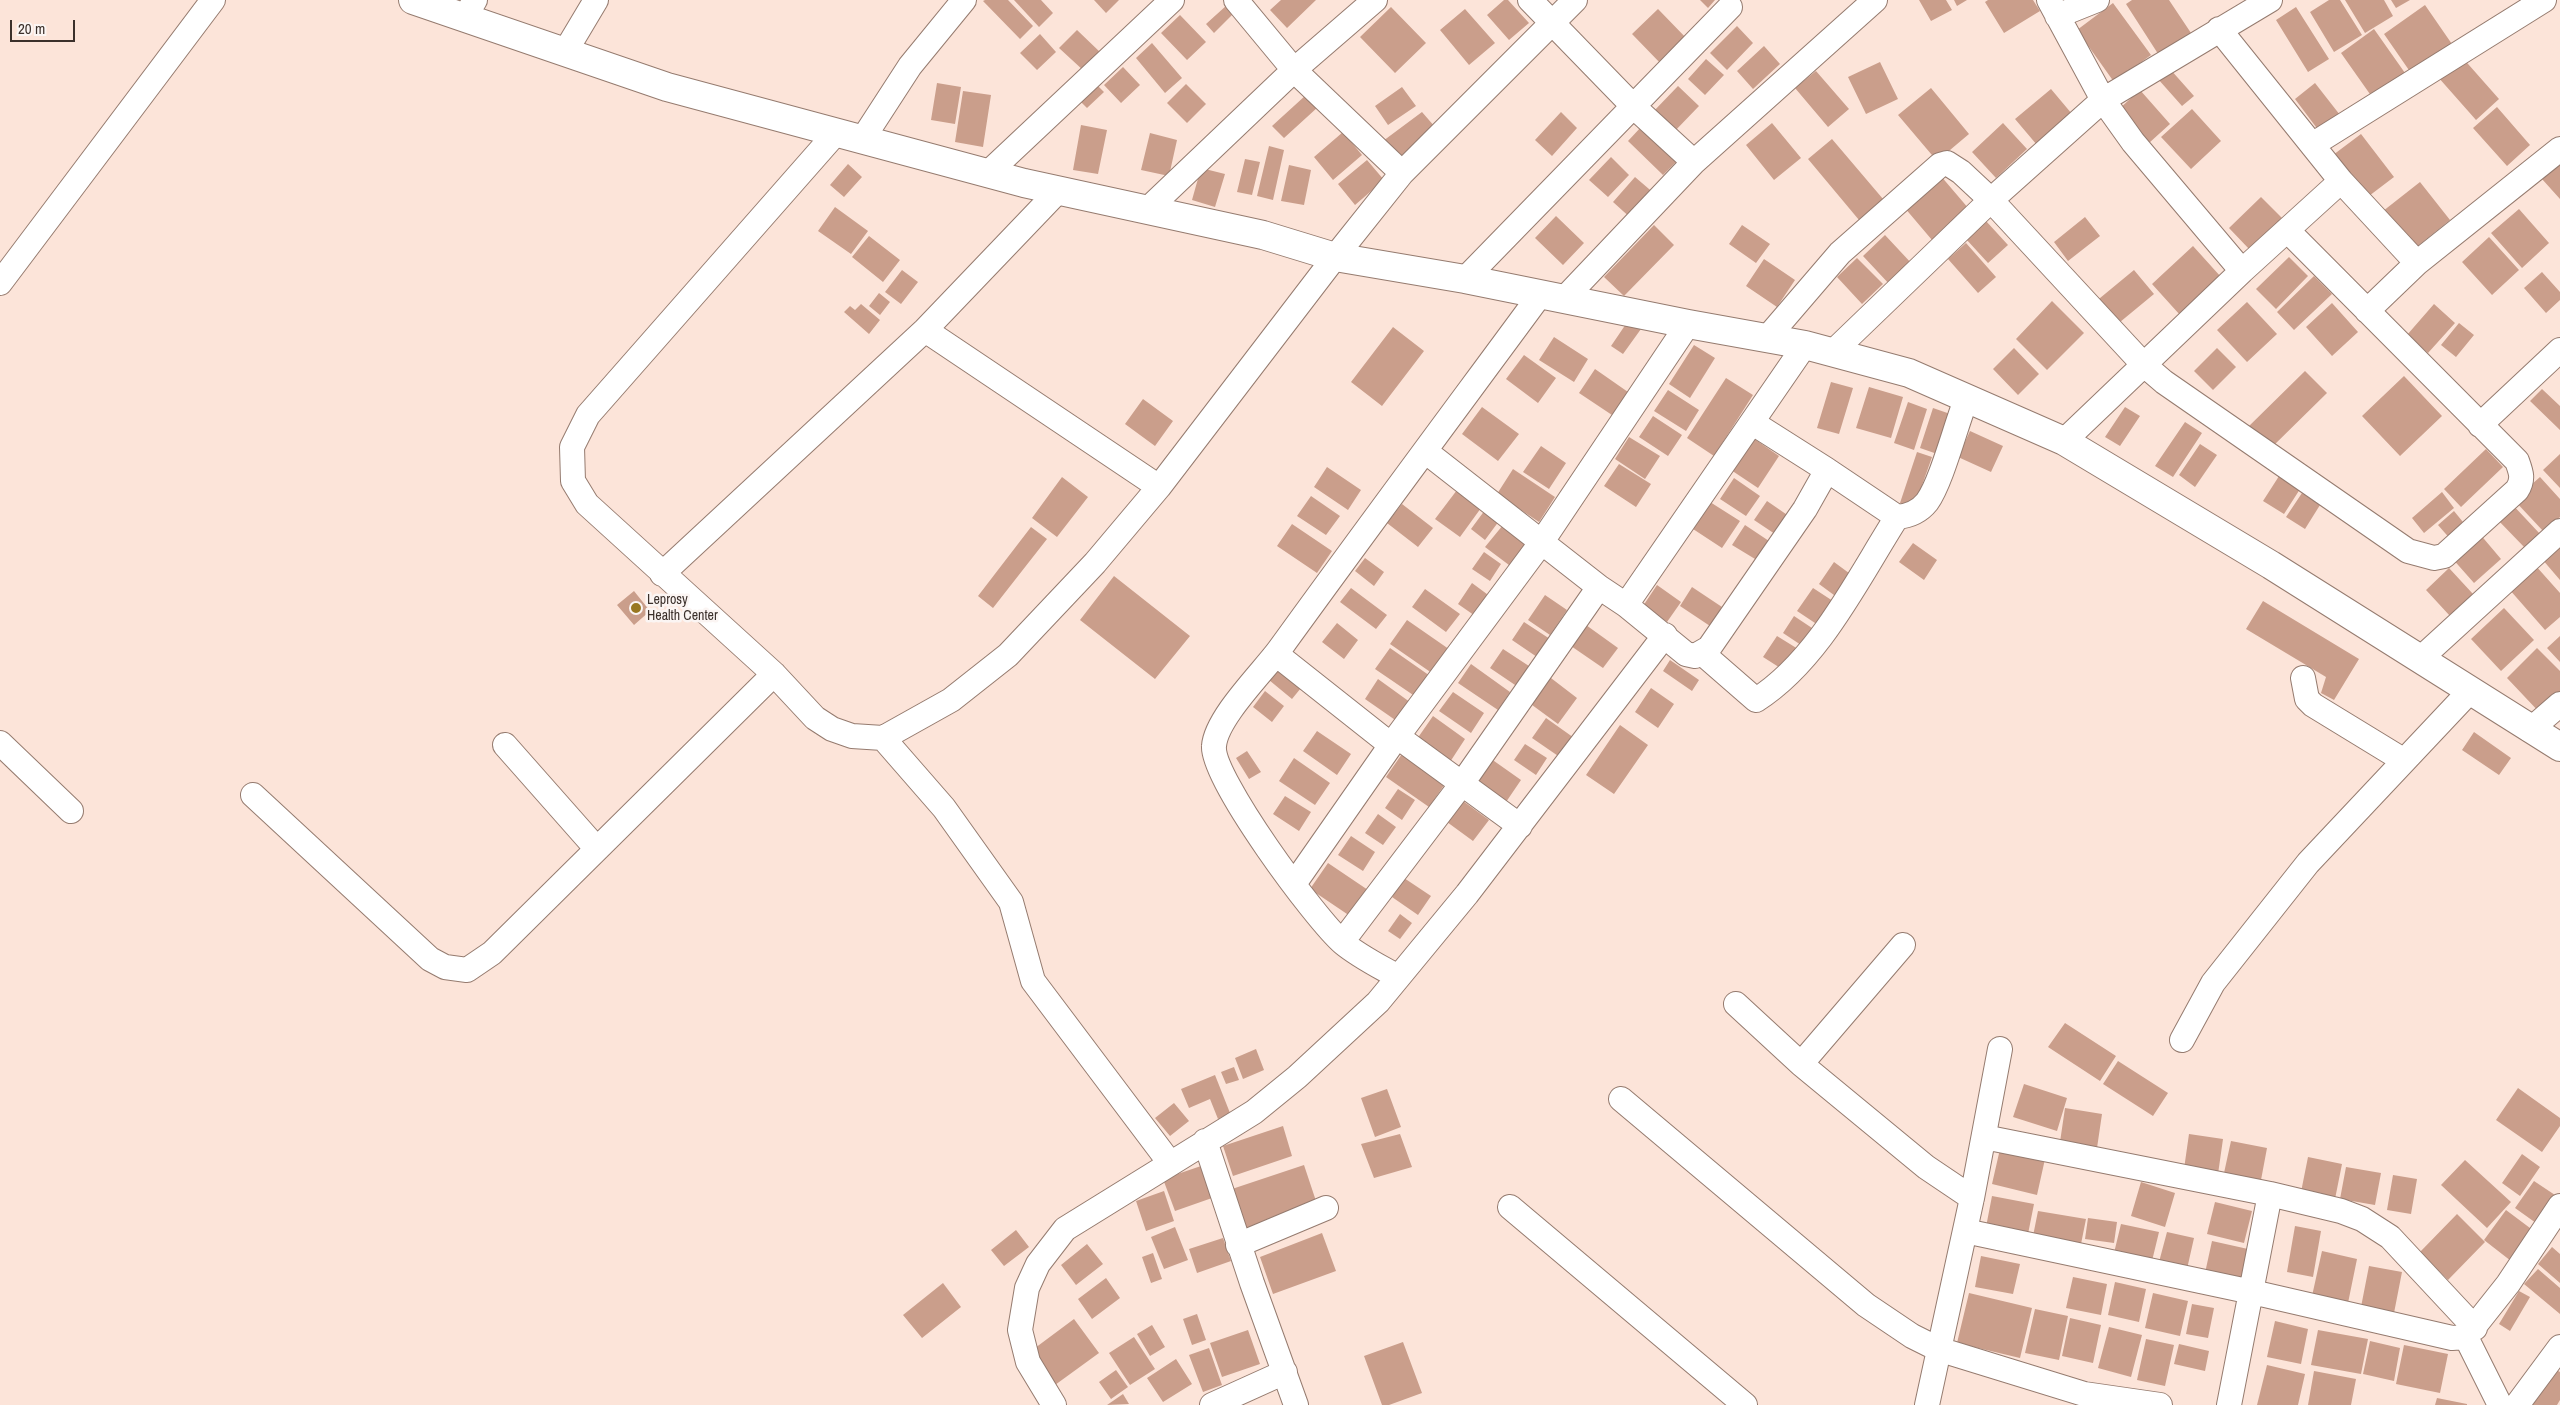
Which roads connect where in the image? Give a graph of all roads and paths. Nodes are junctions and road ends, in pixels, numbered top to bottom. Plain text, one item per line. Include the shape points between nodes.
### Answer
1 (213, 0) edge
2 (413, 0) edge
3 (596, 0) edge
4 (963, 0) edge
5 (1172, 0) edge
6 (1236, 0) edge
7 (1375, 0) edge
8 (1530, 0) edge
9 (1575, 0) edge
10 (1875, 0) edge
11 (2098, 0) edge
12 (2270, 0) edge
13 (2544, 0) edge
14 (1730, 7) dead end
15 (470, 8) edge
16 (2053, 8) edge
17 (1553, 23) junction
18 (2220, 29) junction
19 (565, 52) junction
20 (1294, 70) junction
21 (2103, 100) junction
22 (1634, 106) junction
23 (835, 134) junction
24 (862, 140) junction
25 (2312, 145) junction
26 (2560, 149) edge
27 (1694, 162) junction
28 (1402, 173) junction
29 (988, 174) junction
30 (2341, 181) junction
31 (1059, 190) junction
32 (1991, 200) junction
33 (1148, 210) junction
34 (2287, 230) junction
35 (1335, 257) junction
36 (2417, 263) junction
37 (2242, 271) junction
38 (1465, 279) junction
39 (0, 283) edge
40 (1552, 297) junction
41 (2368, 311) junction
42 (1688, 324) junction
43 (925, 330) junction
44 (1768, 338) junction
45 (1805, 345) junction
46 (2560, 350) edge
47 (1834, 351) junction
48 (2143, 364) junction
49 (1966, 397) junction
50 (1753, 423) junction
51 (2480, 424) junction
52 (2064, 441) junction
53 (1425, 451) junction
54 (1827, 470) junction
55 (1160, 487) junction
56 (1897, 517) junction
57 (2560, 531) edge
58 (1541, 542) junction
59 (662, 574) junction
60 (1599, 587) junction
61 (1626, 605) junction
62 (1665, 635) junction
63 (1702, 653) junction
64 (1276, 654) junction
65 (2420, 659) junction
66 (774, 674) junction
67 (2302, 678) dead end
68 (2470, 691) junction
69 (2560, 704) edge
70 (2530, 730) junction
71 (883, 738) junction
72 (1395, 742) junction
73 (0, 743) edge
74 (505, 745) dead end
75 (2560, 747) edge
76 (2403, 760) junction
77 (1461, 785) junction
78 (253, 795) dead end
79 (70, 811) dead end
80 (1520, 826) junction
81 (596, 848) junction
82 (1294, 884) junction
83 (1342, 942) junction
84 (1903, 945) dead end
85 (1398, 977) junction
86 (1736, 1004) dead end
87 (2182, 1040) dead end
88 (2000, 1049) dead end
89 (1800, 1064) junction
90 (1621, 1099) dead end
91 (1984, 1137) junction
92 (1205, 1141) junction
93 (1170, 1163) junction
94 (2270, 1194) junction
95 (1972, 1198) junction
96 (2560, 1206) edge
97 (1326, 1208) dead end
98 (1510, 1208) dead end
99 (1965, 1231) junction
100 (1238, 1245) junction
101 (2252, 1292) junction
102 (2470, 1333) junction
103 (2560, 1347) edge
104 (1938, 1349) junction
105 (1285, 1372) junction
106 (2083, 1400) edge
107 (1054, 1405) edge
108 (1212, 1405) edge
109 (1296, 1405) edge
110 (1745, 1405) edge
111 (1927, 1405) edge
112 (2160, 1405) edge
113 (2229, 1405) edge
114 (2500, 1405) edge
115 (2517, 1405) edge

1 - 39 street
2 - 15 street
3 - 19 street
4 - 24 street via 910,66
5 - 29 street
6 - 20 street
7 - 20 street
8 - 17 street
9 - 17 street
10 - 27 street
11 - 16 street
12 - 18 street
13 - 25 street
14 - 22 street
15 - 19 street
16 - 21 street
17 - 22 street
17 - 28 street
18 - 21 street
18 - 25 street
19 - 23 street via 667,87
20 - 28 street
20 - 33 street
21 - 32 street
21 - 37 street via 2162,178
22 - 27 street
22 - 38 street
23 - 24 street
23 - 59 street via 588,415 572,447 573,481 587,504
24 - 29 street
25 - 30 street
26 - 36 street
27 - 40 street
28 - 35 street
29 - 31 street
30 - 34 street
30 - 36 street
31 - 33 street
31 - 43 street
32 - 44 street via 1953,166 1947,163 1940,165 1840,253
32 - 47 street
32 - 48 street
33 - 35 street via 1263,235
34 - 37 street
34 - 41 street
35 - 38 street
35 - 55 street
36 - 41 street
37 - 48 street
38 - 40 street
40 - 42 street
40 - 53 street
41 - 51 street
42 - 44 street
42 - 58 street
43 - 55 street
43 - 59 street
44 - 45 street
45 - 47 street
45 - 50 street
46 - 51 street
47 - 49 street via 1909,373
48 - 51 street via 2197,406 2408,551 2434,558 2444,556 2521,484 2522,474 2516,462
48 - 52 street
49 - 52 street
49 - 56 street via 1927,501 1917,512
50 - 54 street
50 - 61 street
52 - 65 street
53 - 58 street
53 - 64 street
54 - 56 street
54 - 63 street via 1800,517 1709,648
55 - 71 street via 1095,563 1008,655 951,700
56 - 63 street via 1816,644 1770,691 1756,700
57 - 65 street
58 - 60 street
58 - 72 street
59 - 66 street
60 - 61 street
60 - 77 street
61 - 62 street
62 - 63 street via 1686,654 1695,656
62 - 80 street
64 - 72 street
64 - 82 street via 1224,720 1214,747 1216,762 1227,785
65 - 68 street
66 - 71 street via 815,718 832,729 852,736
66 - 81 street
67 - 76 street via 2307,699 2313,705
68 - 70 street
68 - 76 street
69 - 70 street
70 - 75 street
71 - 93 street via 944,808 1011,902 1033,981
72 - 77 street
72 - 82 street
73 - 79 street
74 - 81 street
76 - 87 street via 2308,862 2213,983
77 - 80 street
77 - 83 street
78 - 81 street via 430,959 445,967 468,970 492,953
80 - 85 street
82 - 83 street
83 - 85 street
84 - 89 street
85 - 92 street via 1378,1002 1297,1077 1254,1112
86 - 89 street
88 - 91 street
89 - 95 street via 1926,1167
90 - 104 street via 1866,1305
91 - 94 street
91 - 95 street
92 - 93 street
92 - 100 street
93 - 107 street via 1065,1229 1038,1264 1027,1288 1020,1330 1028,1362
94 - 101 street
94 - 102 street via 2341,1211 2362,1219 2390,1237
95 - 99 street
96 - 102 street via 2508,1284
97 - 100 street
98 - 110 street
99 - 101 street
99 - 104 street
100 - 105 street
101 - 102 street via 2452,1338
101 - 113 street
102 - 114 street
103 - 115 street
104 - 106 street
104 - 111 street
105 - 108 street
105 - 109 street
106 - 112 street

